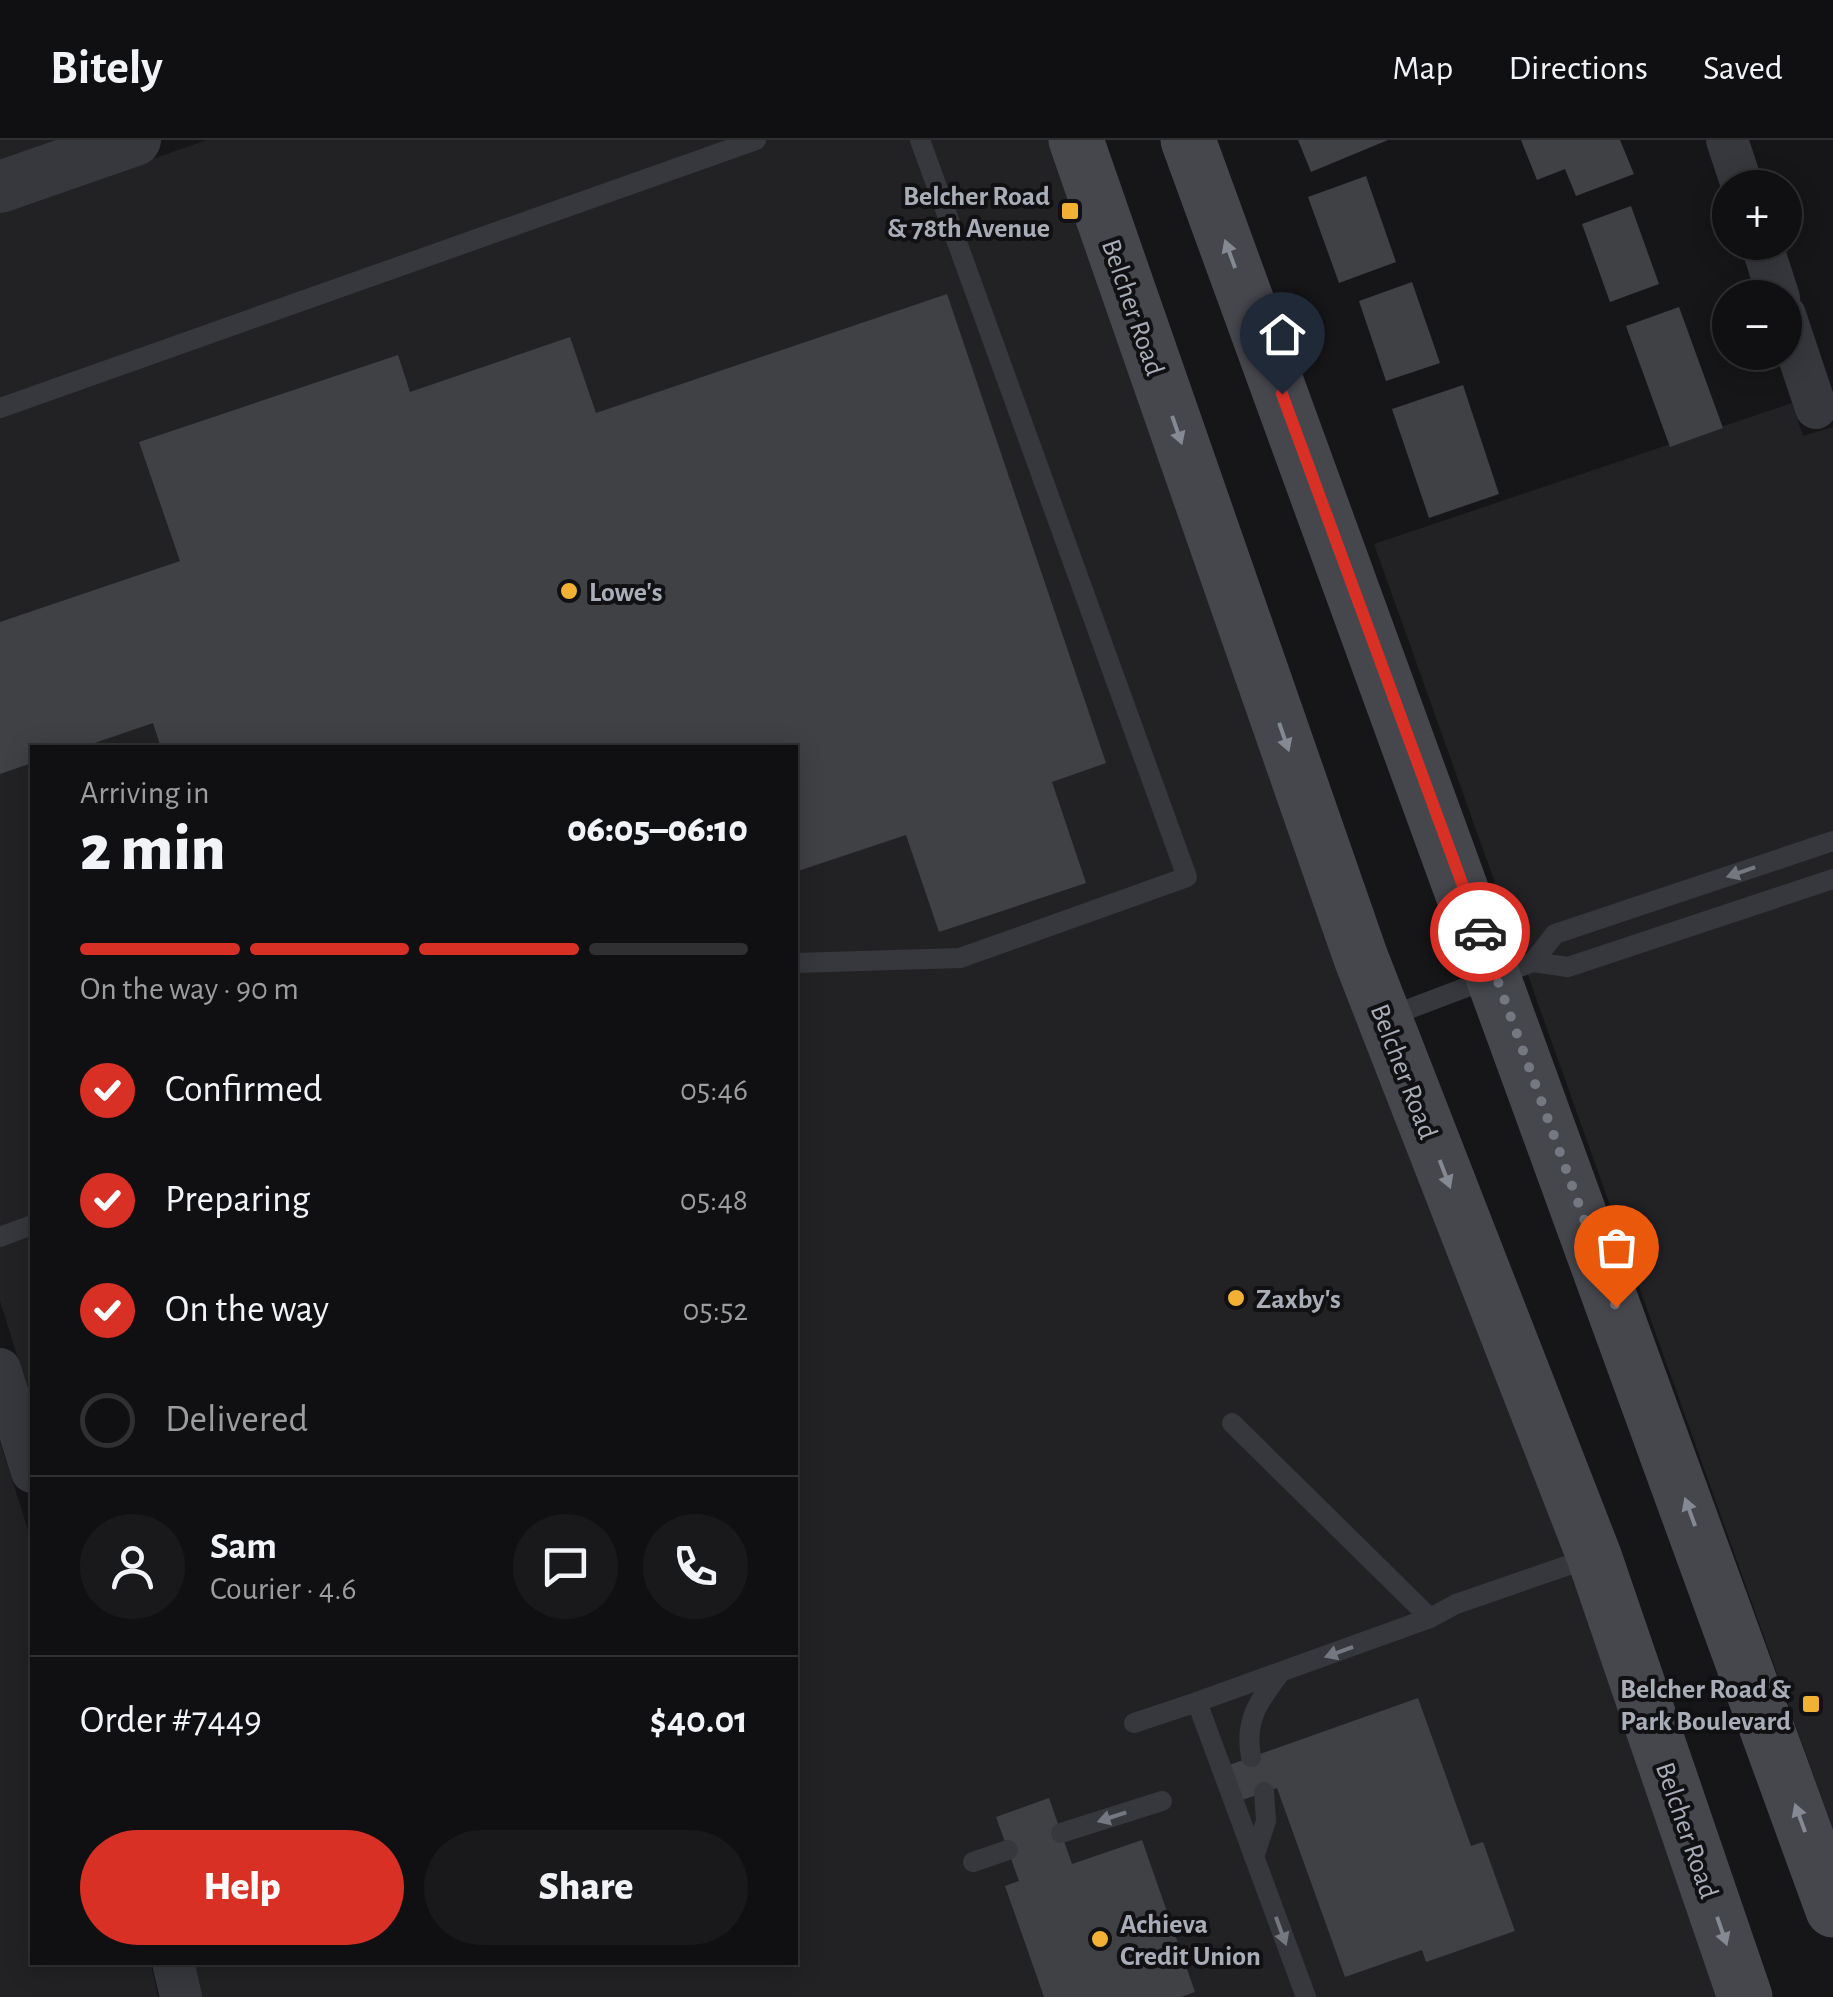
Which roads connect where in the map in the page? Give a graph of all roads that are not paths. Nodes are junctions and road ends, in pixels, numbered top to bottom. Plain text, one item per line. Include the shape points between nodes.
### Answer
1 (135, 140) edge
2 (756, 140) edge
3 (920, 140) edge
4 (1076, 140) edge
5 (1188, 140) edge
6 (1727, 140) edge
7 (1737, 170) edge
8 (0, 187) edge
9 (1802, 366) edge
10 (0, 408) edge
11 (1816, 408) dead end
12 (1833, 841) edge
13 (1833, 878) edge
14 (798, 964) edge
15 (1515, 969) junction
16 (1384, 1018) junction
17 (30, 1226) edge
18 (0, 1237) edge
19 (0, 1369) edge
20 (1232, 1423) dead end
21 (10, 1434) edge
22 (30, 1469) edge
23 (1594, 1556) junction
24 (1430, 1618) junction
25 (1280, 1673) junction
26 (1197, 1702) junction
27 (1134, 1722) dead end
28 (1251, 1756) dead end
29 (1264, 1792) dead end
30 (1162, 1802) dead end
31 (1062, 1833) dead end
32 (1008, 1850) dead end
33 (1254, 1857) junction
34 (973, 1862) dead end
35 (1831, 1899) edge
36 (174, 1965) edge
37 (180, 1997) edge
38 (1306, 1997) edge
39 (1745, 1997) edge

1 - 8 street
2 - 10 lane
3 - 14 lane via 1187,877 960,958
4 -> 16 main road, Belcher Road
15 -> 5 main road
6 - 7 street
9 - 11 street
12 -> 15 lane via 1555,934
13 - 15 lane via 1568,967
15 - 16 lane
35 -> 15 main road
16 -> 23 main road, Belcher Road
17 - 18 lane
19 - 21 street
20 - 24 lane
21 - 22 street
23 - 24 lane
23 -> 39 main road, Belcher Road
24 -> 25 lane
25 - 26 lane
25 - 28 lane via 1252,1710
26 - 27 lane
26 - 33 lane
29 - 33 lane via 1266,1821
30 -> 31 lane
32 - 34 lane
33 -> 38 lane
36 - 37 street

